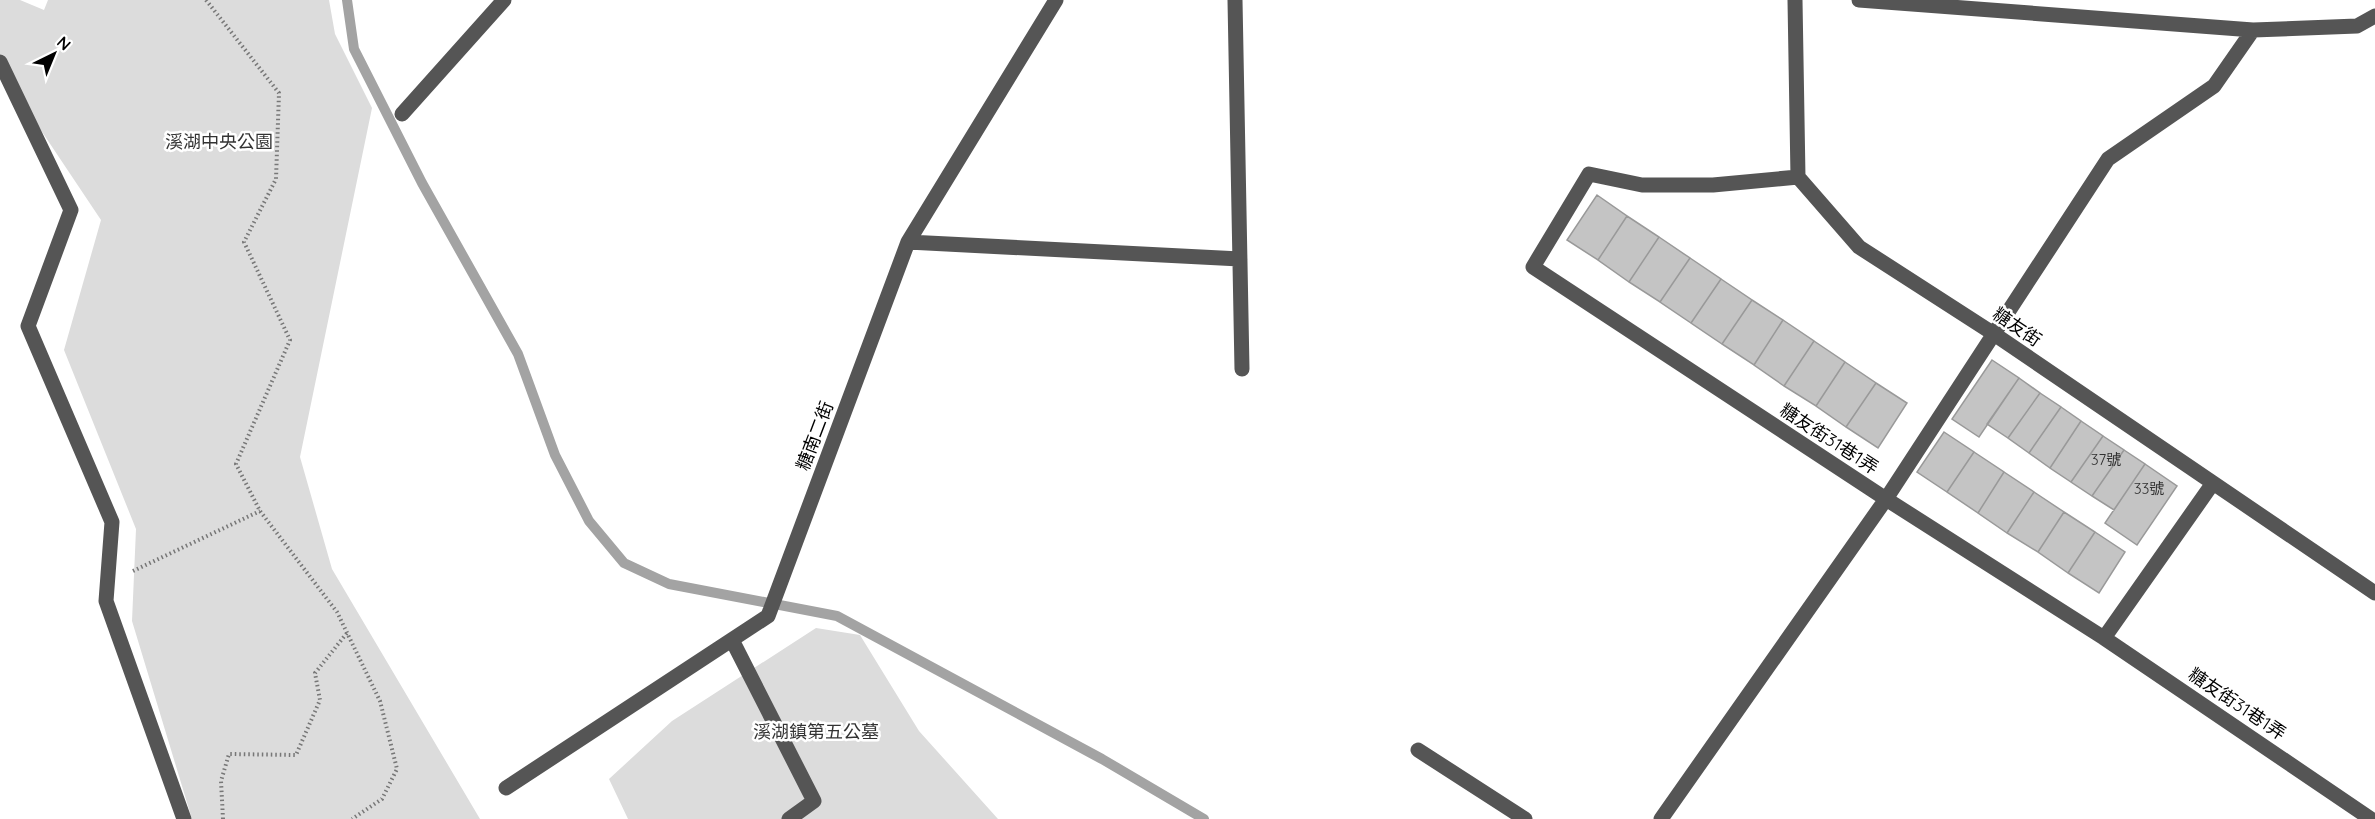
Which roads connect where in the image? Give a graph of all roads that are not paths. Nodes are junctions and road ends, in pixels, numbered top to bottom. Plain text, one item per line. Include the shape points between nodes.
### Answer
1 (504, 0) edge
2 (1056, 0) edge
3 (1235, 0) edge
4 (1795, 0) edge
5 (1859, 0) edge
6 (2375, 16) edge
7 (2253, 30) junction
8 (0, 62) edge
9 (402, 114) dead end
10 (1798, 177) junction
11 (908, 242) junction
12 (1240, 259) junction
13 (1994, 334) junction
14 (1242, 369) dead end
15 (2213, 483) junction
16 (1886, 499) junction
17 (2375, 593) edge
18 (2104, 638) junction
19 (732, 640) junction
20 (1418, 750) dead end
21 (506, 788) dead end
22 (184, 819) edge
23 (789, 819) edge
24 (1525, 819) edge
25 (1661, 819) edge
26 (2371, 819) edge

1 - 9 street
2 - 11 street, 糖南二街
3 - 12 street
4 - 10 street
5 - 7 street
6 - 7 street via 2357,26
7 - 13 street via 2214,86 2108,159
8 - 22 street via 71,210 28,326 112,522 106,601
10 - 13 street, 糖友街 via 1859,247
10 - 16 street, 糖友街31巷1弄 via 1713,185 1642,185 1588,174 1533,267
11 - 12 street
11 - 19 street, 糖南二街 via 768,616
12 - 14 street
13 - 15 street, 糖友街
13 - 16 street
15 - 17 street, 糖友街
15 - 18 street
16 - 18 street, 糖友街31巷1弄
16 - 25 street
18 - 26 street, 糖友街31巷1弄
19 - 21 street, 糖南二街
19 - 23 street via 814,801
20 - 24 street

